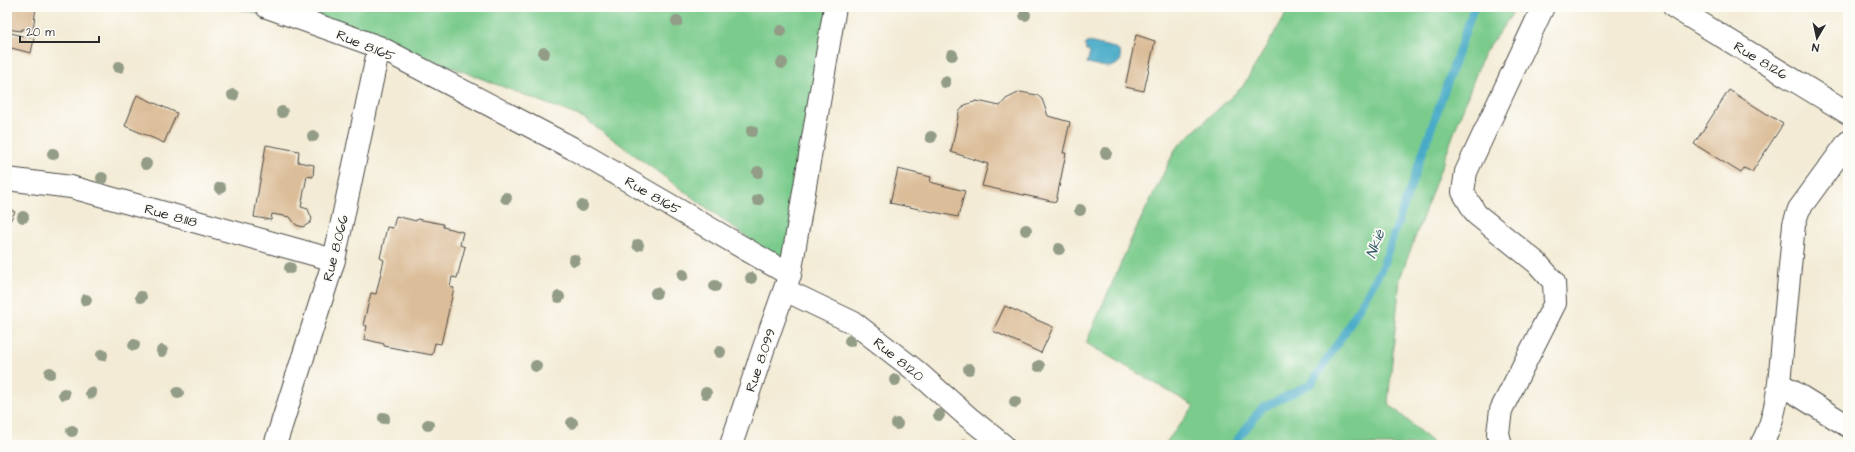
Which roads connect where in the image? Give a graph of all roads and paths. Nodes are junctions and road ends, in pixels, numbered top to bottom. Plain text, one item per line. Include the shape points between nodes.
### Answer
1 (267, 7) edge
2 (835, 7) edge
3 (1543, 7) edge
4 (1674, 7) edge
5 (379, 47) junction
6 (1848, 113) edge
7 (1848, 142) edge
8 (7, 179) edge
9 (334, 260) junction
10 (787, 282) junction
11 (1779, 383) junction
12 (1848, 426) edge
13 (278, 444) edge
14 (731, 445) edge
15 (1003, 445) edge
16 (1501, 445) edge
17 (1761, 445) edge

1 - 5 street, Rue 8.165
2 - 10 street
3 - 16 street via 1466,172 1462,192 1476,214 1537,263 1554,282 1555,303 1500,410 1498,433
4 - 6 street, Rue 8.126
5 - 9 street, Rue 8.066
5 - 10 street, Rue 8.165 via 572,148
7 - 11 street via 1799,209 1794,224
8 - 9 street, Rue 8.118 via 70,188
9 - 13 street, Rue 8.066
10 - 14 street, Rue 8.099
10 - 15 street, Rue 8.120 via 854,323 916,371
11 - 12 street
11 - 17 street via 1775,408 1767,435

